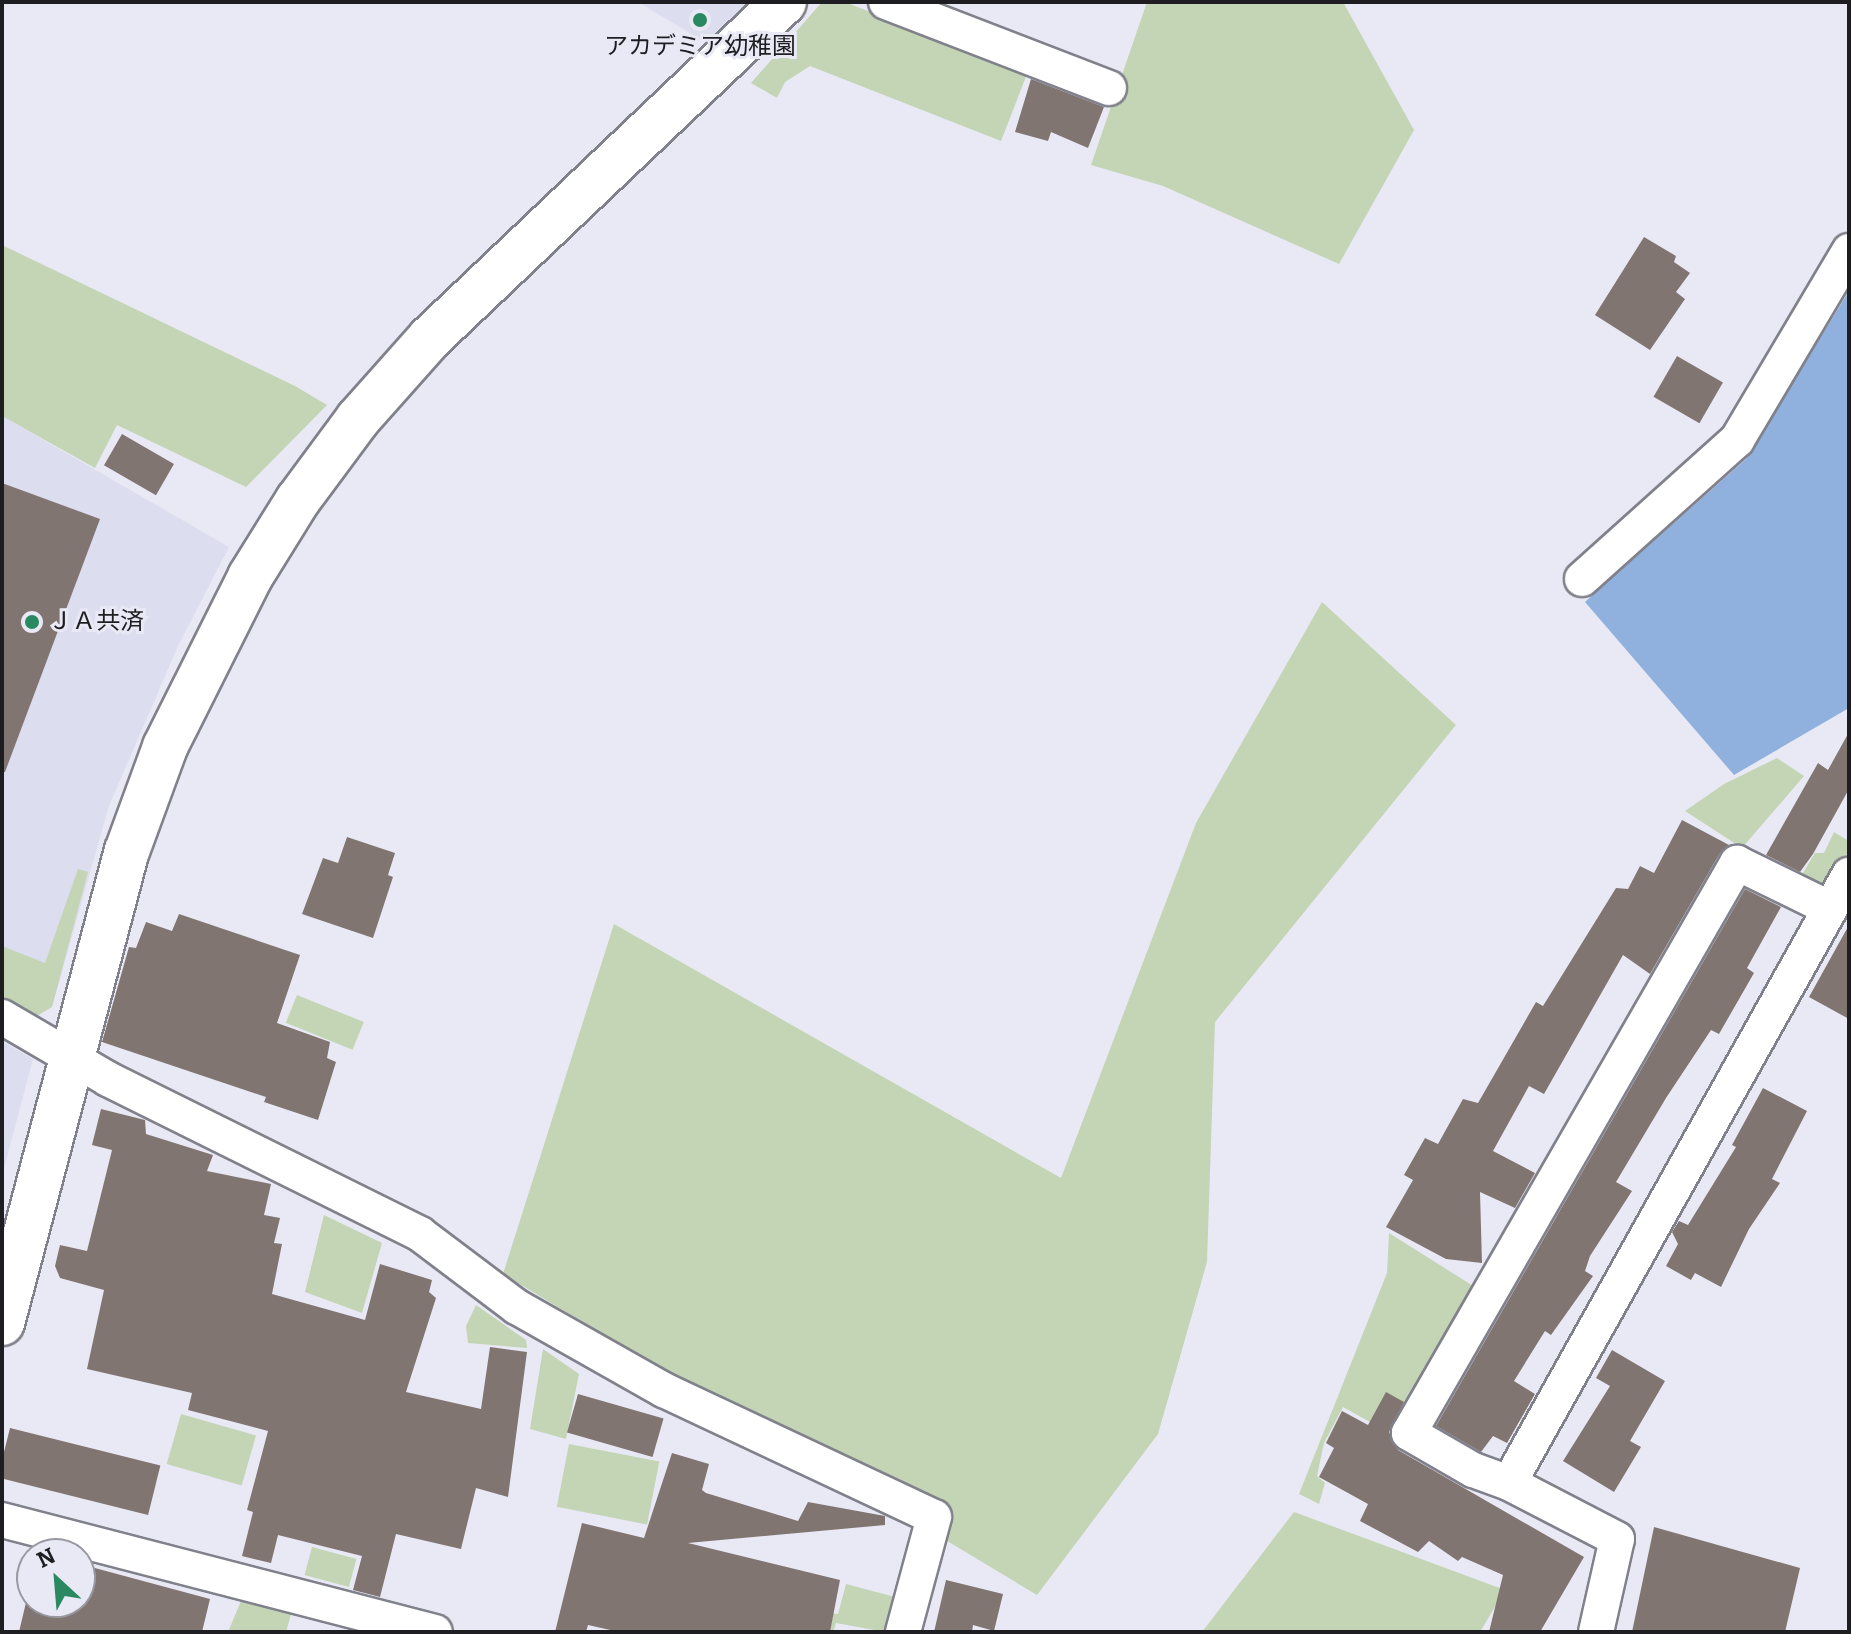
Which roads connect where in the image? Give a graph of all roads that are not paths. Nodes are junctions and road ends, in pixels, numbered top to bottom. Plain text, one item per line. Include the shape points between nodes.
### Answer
1 (784, 2) edge
2 (886, 2) edge
3 (1109, 88) dead end
4 (1849, 251) edge
5 (1582, 579) dead end
6 (1849, 875) edge
7 (1829, 908) junction
8 (2, 1017) edge
9 (70, 1058) junction
10 (2, 1323) edge
11 (1509, 1483) junction
12 (2, 1520) edge
13 (435, 1632) edge
14 (903, 1632) edge
15 (1596, 1632) edge

1 - 9 street via 466,301 358,419 298,500 210,649 165,747 127,851
2 - 3 street
4 - 5 street via 1737,440
6 - 7 street
7 - 11 street
7 - 11 street via 1737,863 1409,1433 1473,1470
8 - 9 street
9 - 10 street
9 - 14 street via 420,1234 517,1307 664,1390 934,1517
11 - 15 street via 1617,1539
12 - 13 street

